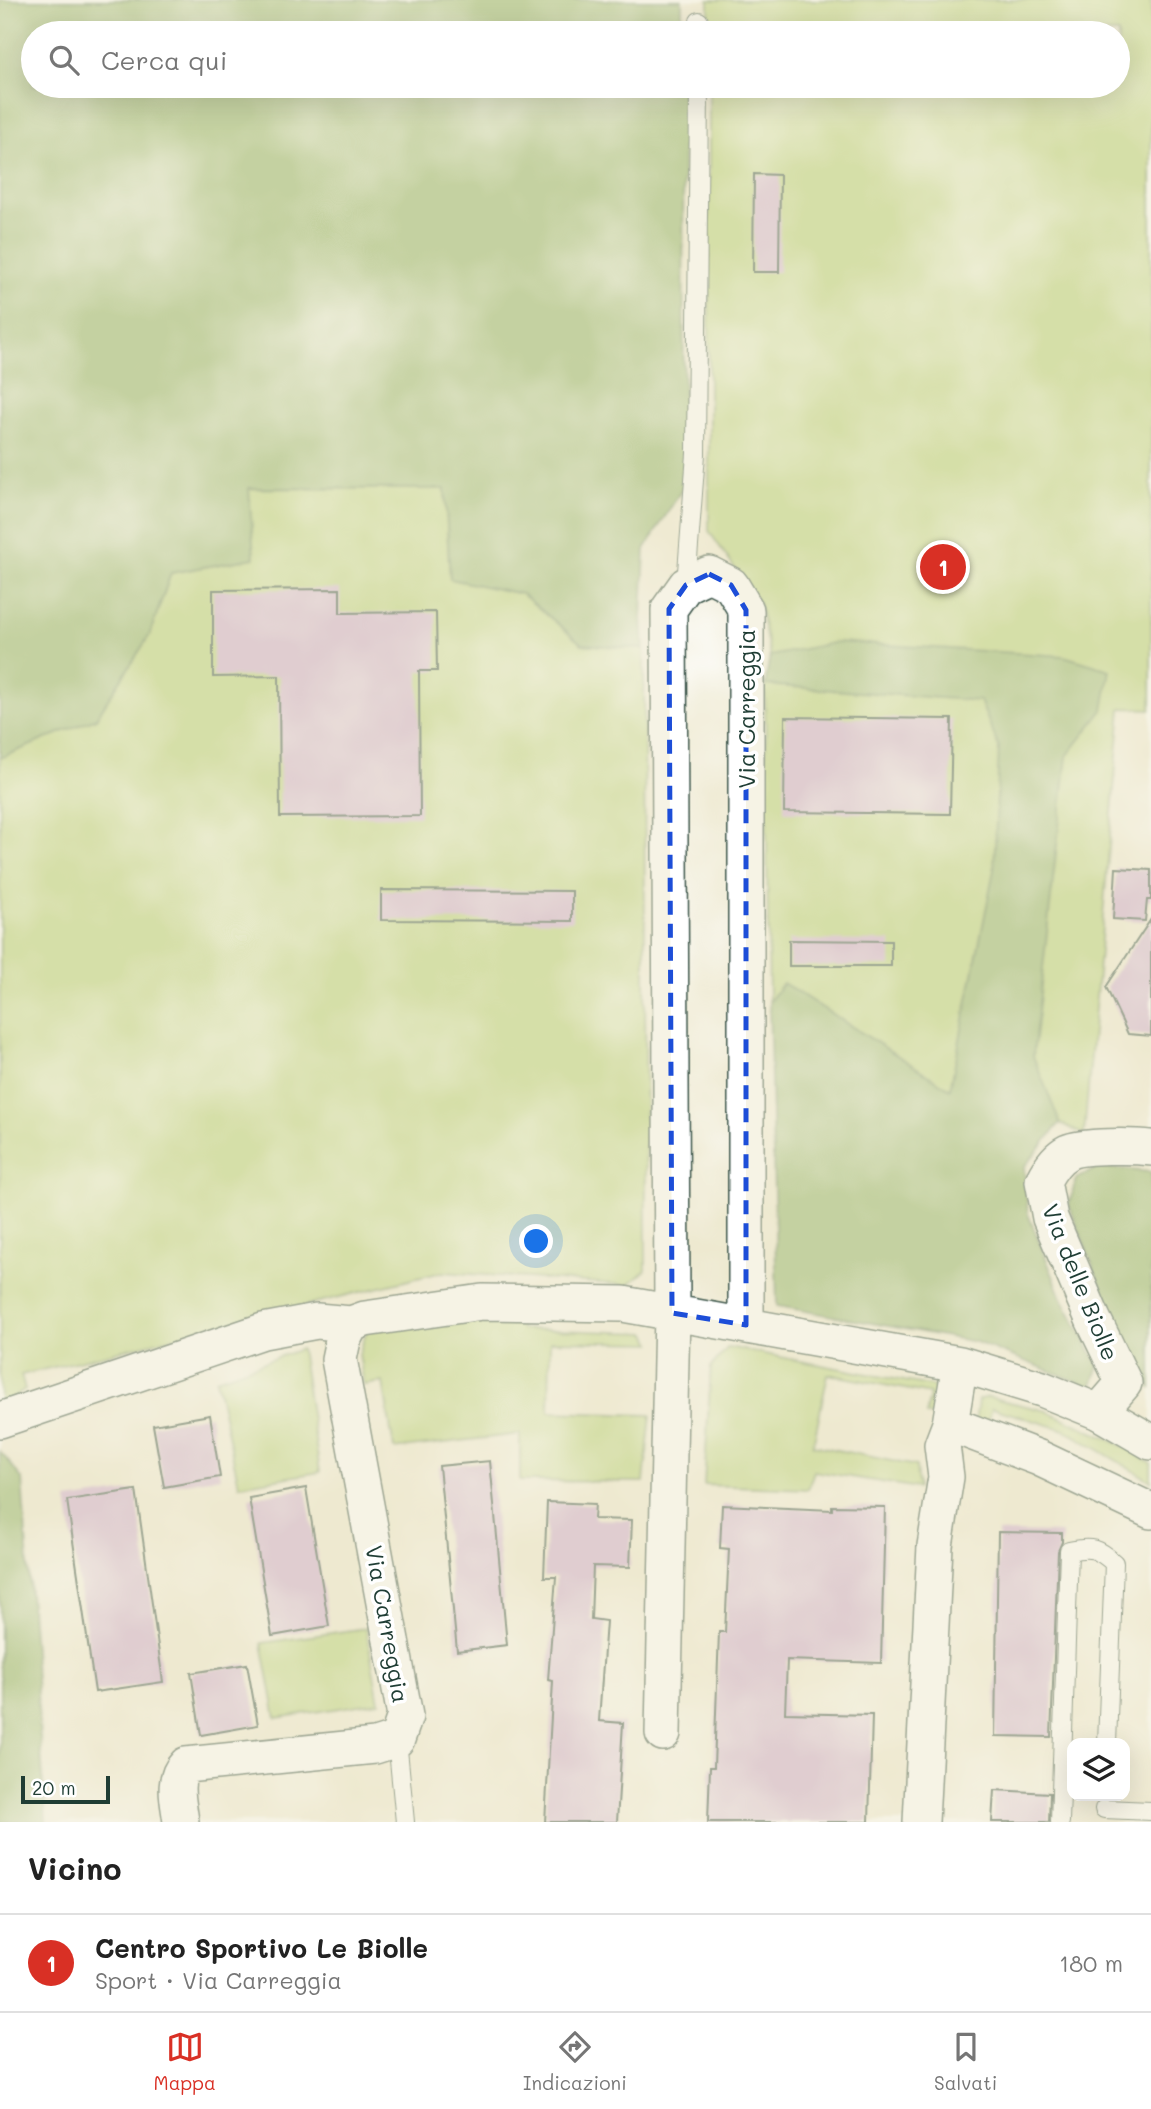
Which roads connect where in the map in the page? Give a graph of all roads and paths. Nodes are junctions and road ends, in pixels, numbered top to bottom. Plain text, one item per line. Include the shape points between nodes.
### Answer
1 (699, 98) edge
2 (686, 585) junction
3 (1151, 1148) edge
4 (672, 1312) junction
5 (351, 1324) junction
6 (746, 1325) junction
7 (960, 1364) junction
8 (1099, 1412) junction
9 (0, 1420) edge
10 (950, 1424) junction
11 (1151, 1442) edge
12 (1151, 1511) edge
13 (663, 1733) dead end
14 (1107, 1738) edge
15 (397, 1739) junction
16 (1104, 1809) edge
17 (1151, 1811) edge
18 (181, 1822) edge
19 (405, 1822) edge
20 (921, 1822) edge
21 (1060, 1822) edge

1 - 2 lane via 696,454
2 - 4 street via 669,609
2 - 6 street, Via Carreggia via 709,574 731,585 746,610
3 - 8 street, Via delle Biolle via 1070,1151 1053,1164 1043,1181 1049,1218 1124,1383
4 - 5 street via 623,1304 482,1301
4 - 6 street
4 - 13 street
5 - 9 street via 317,1321 264,1331
5 - 15 street, Via Carreggia via 339,1359 405,1716
6 - 7 street
7 - 8 street
7 - 10 street
8 - 11 street
10 - 12 street via 1039,1458
10 - 20 street via 942,1445 946,1477 935,1546
14 - 21 lane via 1114,1563 1102,1552 1086,1547 1069,1551
15 - 18 street via 375,1746 186,1765 176,1781
15 - 19 lane
16 - 17 lane

